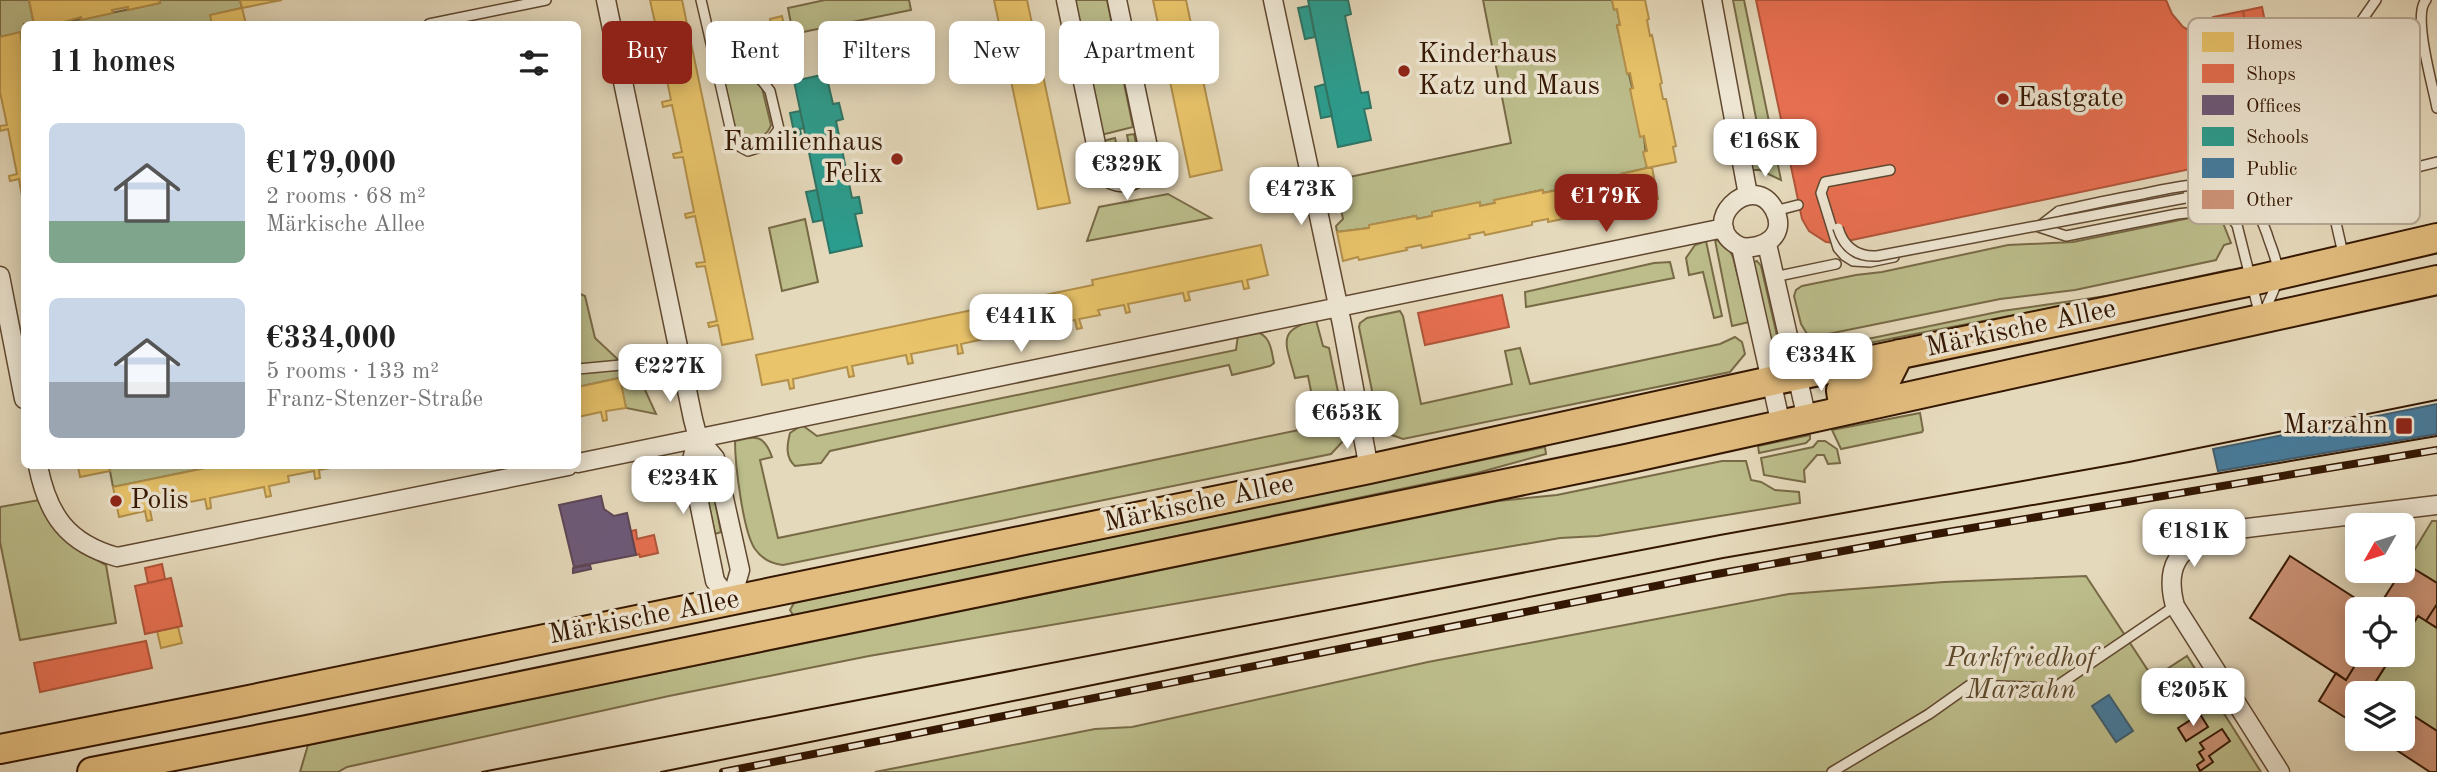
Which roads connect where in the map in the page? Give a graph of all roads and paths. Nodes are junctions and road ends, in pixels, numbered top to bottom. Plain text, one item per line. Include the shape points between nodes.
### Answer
1 (546, 0) edge
2 (606, 0) edge
3 (701, 0) edge
4 (1066, 0) edge
5 (1117, 0) edge
6 (1273, 0) edge
7 (1712, 0) edge
8 (2376, 0) edge
9 (2426, 0) edge
10 (2363, 18) edge
11 (444, 21) edge
12 (707, 21) edge
13 (709, 30) joint
14 (2437, 108) edge
15 (2437, 162) edge
16 (2420, 166) edge
17 (1890, 170) dead end
18 (2188, 184) edge
19 (1748, 195) junction
20 (2188, 198) edge
21 (1798, 205) dead end
22 (1775, 211) junction
23 (2188, 213) edge
24 (2236, 224) edge
25 (2259, 224) edge
26 (2336, 224) edge
27 (2039, 227) junction
28 (1724, 228) junction
29 (1838, 228) dead end
30 (2437, 238) edge
31 (1767, 244) junction
32 (1741, 247) junction
33 (2344, 259) junction
34 (1836, 264) dead end
35 (0, 276) edge
36 (1774, 277) junction
37 (2265, 278) junction
38 (2437, 280) edge
39 (1338, 308) junction
40 (2261, 319) junction
41 (1899, 354) junction
42 (639, 368) dead end
43 (581, 369) edge
44 (1784, 379) junction
45 (21, 384) edge
46 (1844, 411) junction
47 (1794, 422) junction
48 (698, 438) junction
49 (581, 463) edge
50 (39, 469) edge
51 (553, 469) edge
52 (1369, 469) junction
53 (2437, 505) edge
54 (732, 601) junction
55 (2175, 606) junction
56 (741, 640) junction
57 (0, 749) edge
58 (92, 772) edge
59 (1832, 772) edge
60 (2280, 772) edge

1 - 11 lane
2 - 48 street
3 - 12 lane
4 - 5 street via 1102,173 1127,183 1144,172 1149,152
6 - 39 street
7 - 19 street
8 - 10 lane
9 - 14 lane via 2420,21
13 - 13 lane via 732,136 748,151 767,145 779,129 770,91 753,69
15 - 16 lane
17 - 27 lane via 1822,185 1838,248 1853,261 1870,262
18 - 27 lane via 2059,211
19 - 22 street via 1764,199
19 - 28 street via 1732,203
20 - 29 lane, bridge via 1878,256 1864,257 1846,246
21 - 22 lane
22 - 31 street via 1777,229
23 - 27 lane via 2066,236
24 - 37 lane
25 - 37 lane
26 - 33 lane
28 - 32 street via 1728,238
28 - 39 street
30 - 33 main road, Märkische Allee
31 - 32 street via 1755,249
31 - 36 street
32 - 44 street
33 - 37 main road, Märkische Allee
34 - 36 lane
35 - 45 street
36 - 44 street
37 - 40 lane
37 - 40 lane
37 - 41 main road, Märkische Allee
38 - 40 main road, Märkische Allee
39 - 48 street
39 - 52 street
40 - 46 main road, Märkische Allee
41 - 44 main road, Märkische Allee
41 - 46 main road via 1887,378 1841,391
42 - 43 lane
44 - 47 street
44 - 47 street
44 - 52 main road, Märkische Allee
46 - 47 main road, Märkische Allee
47 - 56 main road, Märkische Allee
48 - 49 street
48 - 54 street via 691,463 715,581
48 - 54 street via 715,458 740,570
50 - 51 street via 45,492 67,532 97,552 117,557
52 - 54 main road, Märkische Allee
53 - 55 street via 2214,532 2190,543 2178,558 2171,578
54 - 56 main road
54 - 57 main road, Märkische Allee
55 - 59 lane via 2054,688 1970,685
55 - 60 street
56 - 58 main road, Märkische Allee

